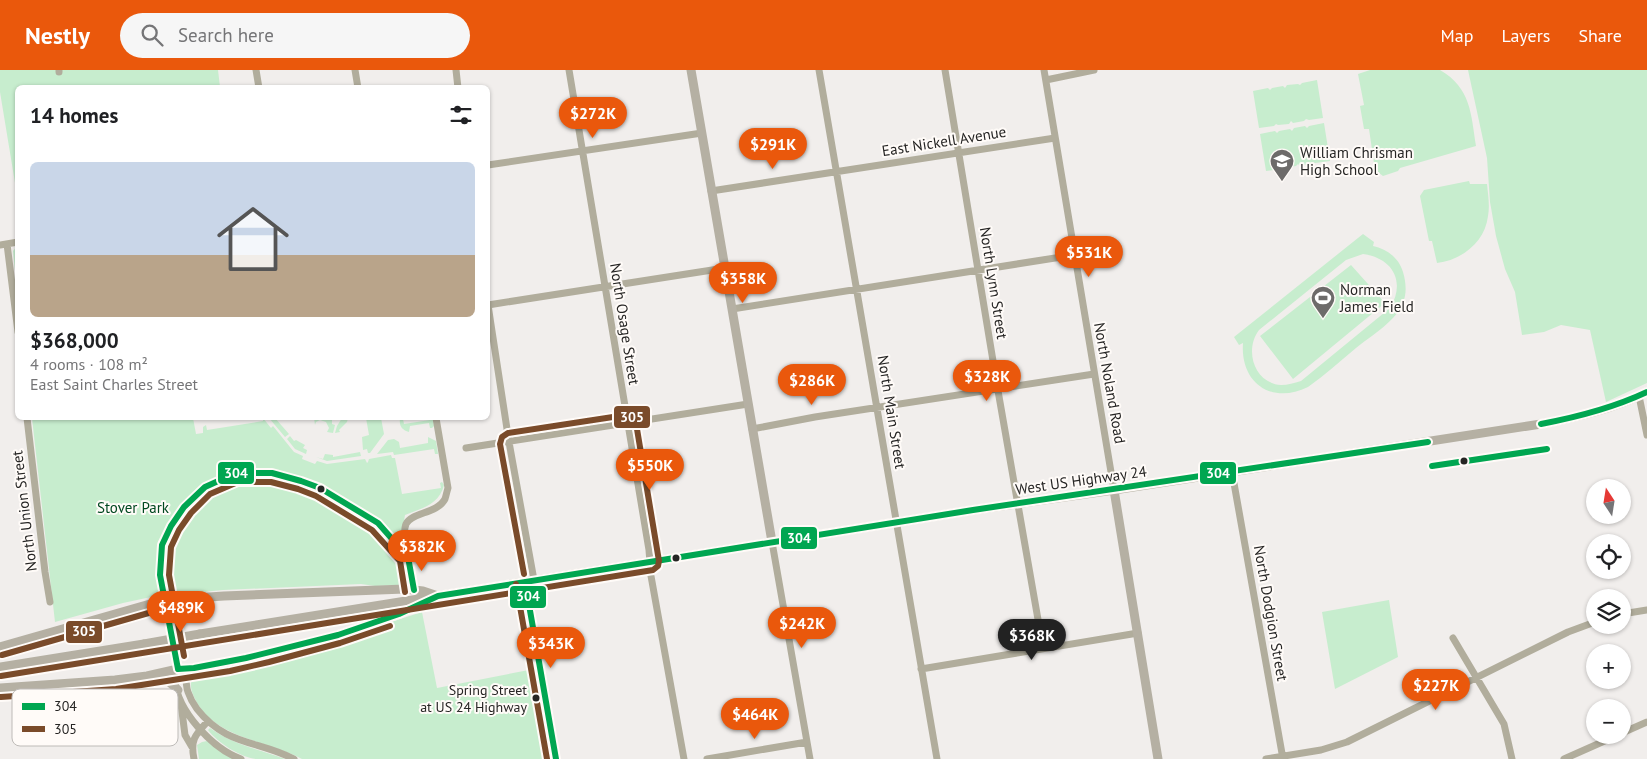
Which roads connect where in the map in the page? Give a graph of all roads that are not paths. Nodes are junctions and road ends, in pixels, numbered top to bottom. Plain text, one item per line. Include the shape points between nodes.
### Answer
1 (256, 70) edge
2 (355, 70) edge
3 (456, 70) edge
4 (569, 70) edge
5 (691, 70) edge
6 (819, 70) edge
7 (945, 70) edge
8 (1044, 70) edge
9 (1094, 70) edge
10 (1046, 80) junction
11 (258, 85) edge
12 (358, 85) edge
13 (458, 85) edge
14 (702, 133) junction
15 (1055, 138) junction
16 (582, 151) junction
17 (960, 152) junction
18 (490, 165) edge
19 (837, 172) junction
20 (711, 190) junction
21 (4, 244) edge
22 (1074, 255) junction
23 (725, 268) junction
24 (978, 270) junction
25 (605, 287) junction
26 (857, 289) junction
27 (490, 305) edge
28 (732, 309) junction
29 (15, 313) edge
30 (490, 317) edge
31 (1094, 374) junction
32 (998, 389) junction
33 (1644, 396) edge
34 (748, 404) junction
35 (877, 408) junction
36 (27, 420) edge
37 (436, 420) edge
38 (627, 424) junction
39 (752, 429) junction
40 (1647, 435) edge
41 (510, 442) junction
42 (466, 448) dead end
43 (1232, 472) junction
44 (1114, 490) junction
45 (1017, 503) junction
46 (896, 522) junction
47 (772, 542) junction
48 (650, 562) junction
49 (534, 580) junction
50 (524, 582) junction
51 (414, 590) junction
52 (438, 596) junction
53 (164, 600) junction
54 (50, 602) dead end
55 (1647, 610) edge
56 (1631, 613) edge
57 (1586, 625) edge
58 (1138, 633) junction
59 (1453, 638) dead end
60 (0, 647) edge
61 (1043, 648) junction
62 (0, 667) edge
63 (178, 669) junction
64 (922, 669) junction
65 (156, 674) junction
66 (1477, 678) junction
67 (0, 688) edge
68 (177, 689) edge
69 (178, 689) edge
70 (178, 690) edge
71 (181, 701) junction
72 (208, 721) junction
73 (1647, 722) edge
74 (1631, 729) edge
75 (200, 730) junction
76 (807, 742) junction
77 (1598, 744) edge
78 (192, 747) junction
79 (1283, 758) edge
80 (194, 759) edge
81 (241, 759) edge
82 (294, 759) edge
83 (556, 759) edge
84 (684, 759) edge
85 (707, 759) edge
86 (810, 759) edge
87 (937, 759) edge
88 (1158, 759) edge
89 (1266, 759) edge
90 (1512, 759) edge
91 (1564, 759) edge

1 - 11 street
2 - 12 street
3 - 13 street
4 - 16 street, North Osage Street
5 - 14 main road
6 - 19 street, North Main Street
7 - 17 street, North Lynn Street
8 - 10 street, North Noland Road
9 - 10 street
10 - 15 street, North Noland Road
14 - 16 street
14 - 20 main road
15 - 17 street, East Nickell Avenue
15 - 22 street, North Noland Road
16 - 18 street
16 - 25 street, North Osage Street
17 - 19 street, East Nickell Avenue
17 - 24 street, North Lynn Street
19 - 20 street, East Nickell Avenue
19 - 26 street, North Main Street
20 - 23 main road
21 - 29 street
22 - 24 street
22 - 31 street, North Noland Road
23 - 25 street
23 - 28 main road
24 - 26 street
24 - 32 street, North Lynn Street
25 - 27 street
25 - 38 street, North Osage Street
26 - 28 street
26 - 35 street, North Main Street
28 - 34 main road
30 - 41 street
31 - 32 street
31 - 44 street, North Noland Road
32 - 35 street
32 - 45 street, North Lynn Street
33 - 40 street
33 - 43 main road, West US Highway 24 via 1585,416
34 - 38 street
34 - 39 main road
35 - 39 street
35 - 46 street, North Main Street
36 - 54 street, North Union Street
37 - 51 street via 448,488 445,499 437,508 409,520 405,527
38 - 41 street
38 - 48 street, North Osage Street
39 - 47 main road
41 - 42 street
41 - 49 street
43 - 44 main road, West US Highway 24
43 - 79 street, North Dodgion Street
44 - 45 main road, West US Highway 24
44 - 58 main road, North Noland Road
45 - 46 main road, West US Highway 24
45 - 61 street, North Lynn Street
46 - 47 main road, West US Highway 24
46 - 64 street, North Main Street
47 - 48 main road, West US Highway 24
47 - 76 street
48 - 49 main road, West US Highway 24
48 - 84 street, North Osage Street
49 - 50 main road, West US Highway 24
50 - 52 main road, West US Highway 24
50 - 83 street
51 - 52 main road
51 - 53 main road
52 - 62 main road, West US Highway 24, bridge
52 - 63 main road via 399,614 330,637 229,662
53 - 60 main road
53 - 63 street
55 - 56 street
57 - 66 street
58 - 61 street
58 - 88 main road, North Noland Road
59 - 66 street
61 - 64 street
63 - 65 main road
63 - 69 street via 175,680
63 - 72 street via 185,676 188,693 196,708
64 - 87 street, North Main Street
65 - 67 main road via 106,681
65 - 68 main road
66 - 79 street via 1347,742
66 - 90 street via 1504,724
70 - 71 street
71 - 75 street
71 - 78 street via 185,735
72 - 75 street
72 - 82 street via 240,741 270,748
73 - 74 street
75 - 78 street
75 - 81 street
76 - 85 street
76 - 86 street
77 - 91 street
78 - 80 street
79 - 89 street

